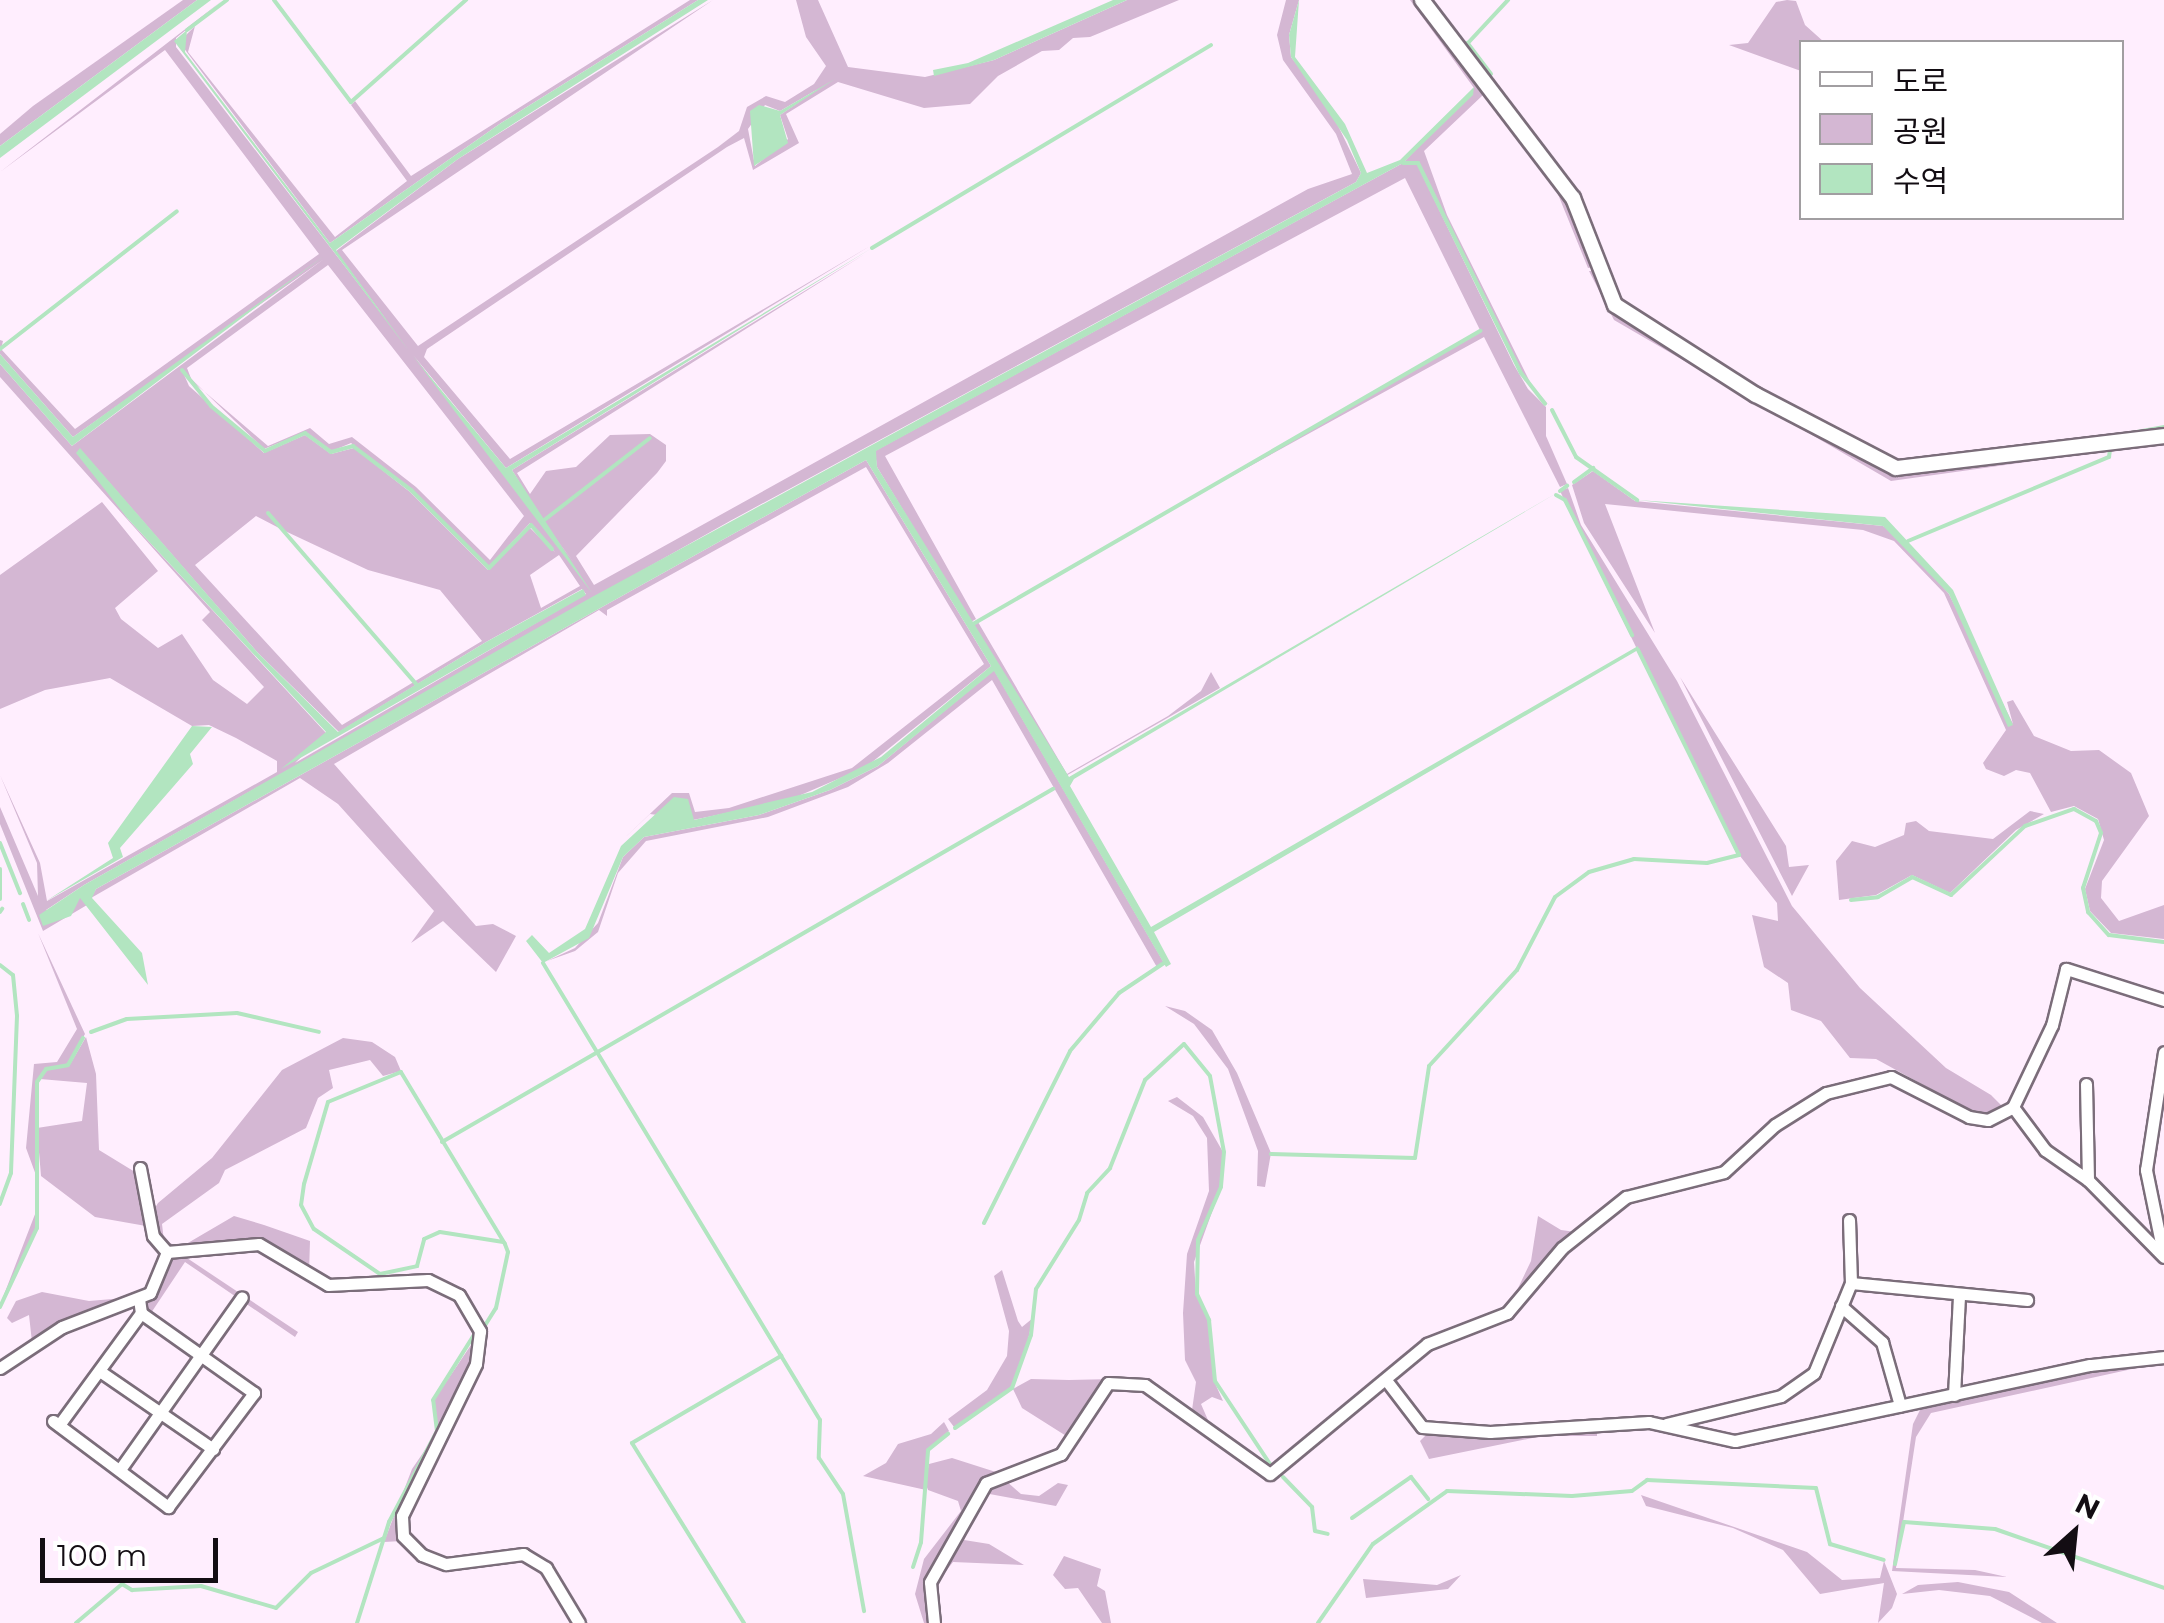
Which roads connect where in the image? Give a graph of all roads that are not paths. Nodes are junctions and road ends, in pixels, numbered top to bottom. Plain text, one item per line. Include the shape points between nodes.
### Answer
1 (1422, 0) edge
2 (2164, 436) edge
3 (2164, 1000) edge
4 (2164, 1052) edge
5 (2086, 1084) dead end
6 (2013, 1107) junction
7 (140, 1168) dead end
8 (2088, 1180) junction
9 (1849, 1220) dead end
10 (2162, 1251) edge
11 (167, 1252) junction
12 (1851, 1283) junction
13 (1959, 1296) junction
14 (242, 1298) dead end
15 (2028, 1300) dead end
16 (140, 1306) junction
17 (1841, 1306) junction
18 (201, 1355) junction
19 (2164, 1356) edge
20 (0, 1368) edge
21 (101, 1372) junction
22 (1386, 1380) junction
23 (1954, 1395) junction
24 (1900, 1406) junction
25 (159, 1413) junction
26 (1662, 1424) junction
27 (213, 1449) junction
28 (121, 1468) junction
29 (579, 1623) edge
30 (934, 1623) edge

1 - 2 street via 1573,198 1615,305 1756,395 1873,460 1914,470
3 - 6 street via 2066,970 2052,1025
4 - 10 street via 2146,1170
5 - 8 street
6 - 8 street via 2045,1150
6 - 22 street via 1988,1120 1970,1117 1892,1077 1826,1093 1724,1172 1626,1197 1562,1248 1507,1313 1426,1344
7 - 11 street via 150,1228
8 - 10 street
9 - 12 street
11 - 16 street
11 - 29 street via 259,1244 328,1284 428,1280 459,1295 480,1332 476,1364 407,1505 403,1536 422,1556 446,1564 523,1554 546,1568
12 - 13 street
12 - 17 street
13 - 15 street
13 - 23 street
14 - 18 street
16 - 18 street
16 - 20 street via 62,1327
16 - 21 street
17 - 24 street via 1882,1342
17 - 26 street via 1821,1364 1802,1384 1781,1396
18 - 25 street
18 - 27 street via 254,1393
19 - 23 street
21 - 25 street
21 - 28 street via 56,1423
22 - 26 street via 1422,1427 1490,1432
22 - 30 street via 1270,1474 1145,1385 1108,1383 1060,1454 986,1482 930,1582
23 - 24 street
24 - 26 street via 1751,1440 1720,1440
25 - 27 street
25 - 28 street
27 - 28 street via 168,1507

